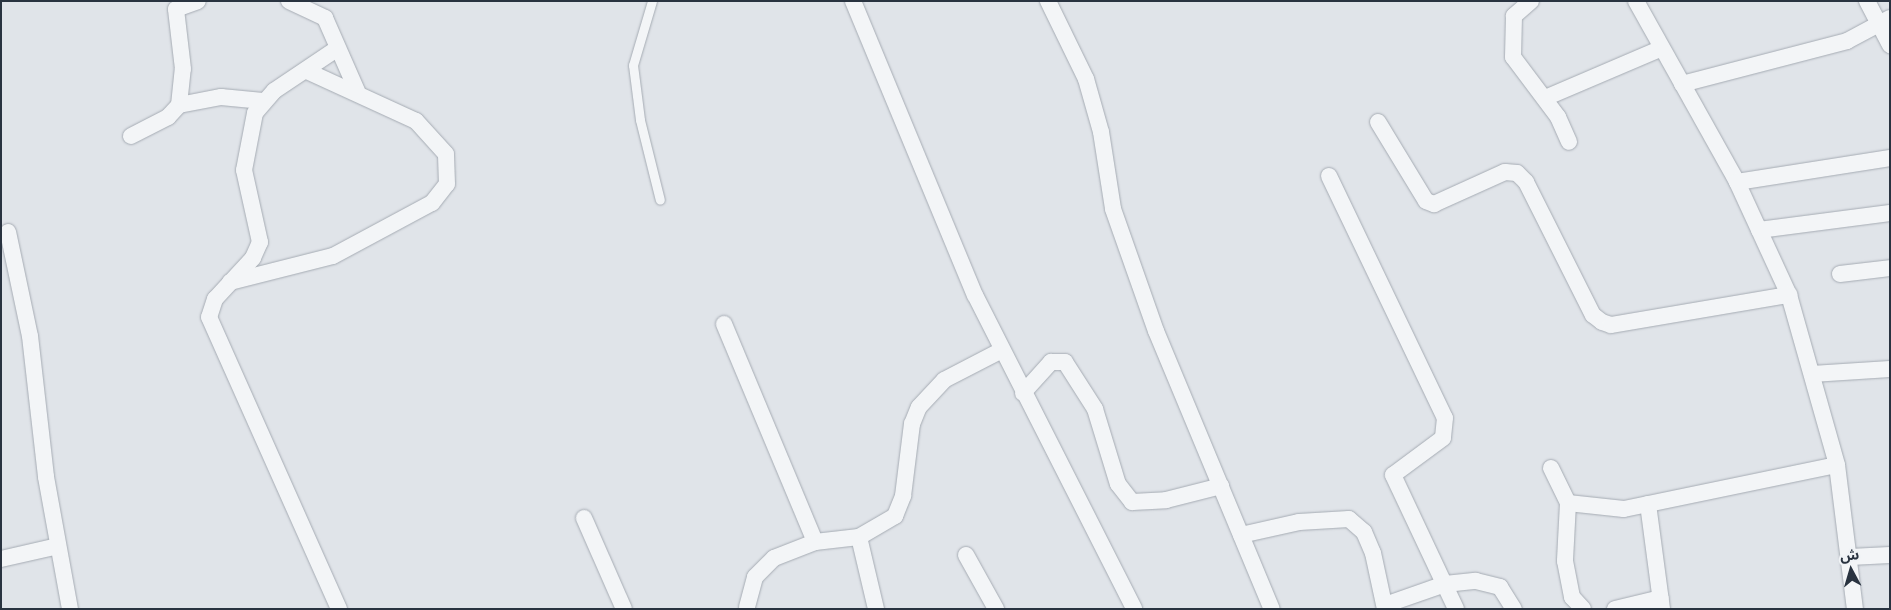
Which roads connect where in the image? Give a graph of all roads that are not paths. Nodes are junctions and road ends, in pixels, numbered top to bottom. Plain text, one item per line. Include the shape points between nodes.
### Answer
1 (198, 1) edge
2 (289, 1) edge
3 (652, 1) edge
4 (853, 1) edge
5 (1048, 1) edge
6 (1532, 1) edge
7 (1636, 1) edge
8 (1867, 1) edge
9 (1884, 21) edge
10 (1890, 45) edge
11 (1662, 48) junction
12 (335, 50) junction
13 (307, 71) junction
14 (1682, 84) junction
15 (357, 91) junction
16 (1545, 98) junction
17 (263, 101) junction
18 (179, 105) junction
19 (1378, 122) dead end
20 (131, 136) dead end
21 (1569, 142) dead end
22 (1890, 158) edge
23 (1329, 176) dead end
24 (1737, 182) junction
25 (660, 200) dead end
26 (1890, 213) edge
27 (1759, 230) junction
28 (8, 232) dead end
29 (1890, 268) edge
30 (1840, 274) dead end
31 (230, 282) junction
32 (1789, 295) junction
33 (724, 324) dead end
34 (1002, 350) junction
35 (1890, 369) edge
36 (1812, 374) junction
37 (1023, 393) junction
38 (1837, 465) junction
39 (1551, 468) dead end
40 (1221, 486) junction
41 (1568, 503) junction
42 (1648, 504) junction
43 (584, 518) dead end
44 (1241, 534) junction
45 (859, 537) junction
46 (815, 542) junction
47 (58, 546) junction
48 (966, 555) dead end
49 (1890, 555) edge
50 (1850, 557) junction
51 (1, 559) edge
52 (1445, 584) junction
53 (1662, 603) edge
54 (747, 607) dead end
55 (1385, 607) edge
56 (70, 609) edge
57 (339, 609) edge
58 (624, 609) edge
59 (876, 609) edge
60 (996, 609) edge
61 (1134, 609) edge
62 (1272, 609) edge
63 (1456, 609) edge
64 (1514, 609) edge
65 (1583, 609) edge
66 (1615, 609) edge
67 (1854, 609) edge

1 - 18 street via 176,10 183,69
2 - 12 street via 325,18
3 - 25 lane via 632,65 640,120
4 - 34 street via 929,192
5 - 40 street via 1086,79 1101,132 1113,209 1156,331
6 - 16 street via 1514,16 1512,57 1524,78
7 - 11 street
8 - 9 street
9 - 10 street
9 - 14 street via 1847,42
11 - 14 street
11 - 16 street
12 - 13 street
12 - 15 street
13 - 15 street
13 - 17 street
14 - 24 street
15 - 31 street via 416,120 440,143 448,171 442,194 388,229 333,256
16 - 21 street
17 - 18 street via 229,97
17 - 31 street via 250,126 244,170 260,242 254,258
18 - 20 street via 168,116
19 - 32 street via 1426,201 1434,204 1505,172 1517,173 1526,182 1593,315 1602,322 1611,325
22 - 24 street
23 - 52 street via 1445,418 1443,438 1393,475
24 - 27 street
26 - 27 street
27 - 32 street
28 - 47 street via 30,336
29 - 30 street
31 - 57 street via 210,308 213,331
32 - 36 street
33 - 46 street
34 - 37 street
34 - 45 street via 929,393 912,424 900,508 890,520
35 - 36 street
36 - 38 street
37 - 40 street via 1051,362 1065,362 1095,410 1118,484 1132,502 1166,500
37 - 61 street
38 - 42 street
38 - 50 street
39 - 41 street
40 - 44 street
41 - 42 street via 1624,509
41 - 65 street via 1565,560 1572,597
42 - 53 street
43 - 58 street
44 - 55 street via 1299,522 1349,519 1364,532 1373,553
44 - 62 street
45 - 46 street
45 - 59 street
46 - 54 street via 763,566
47 - 51 street
47 - 56 street
48 - 60 street
49 - 50 street
50 - 67 street
52 - 55 street
52 - 63 street
52 - 64 street via 1490,582 1500,587
53 - 66 street

